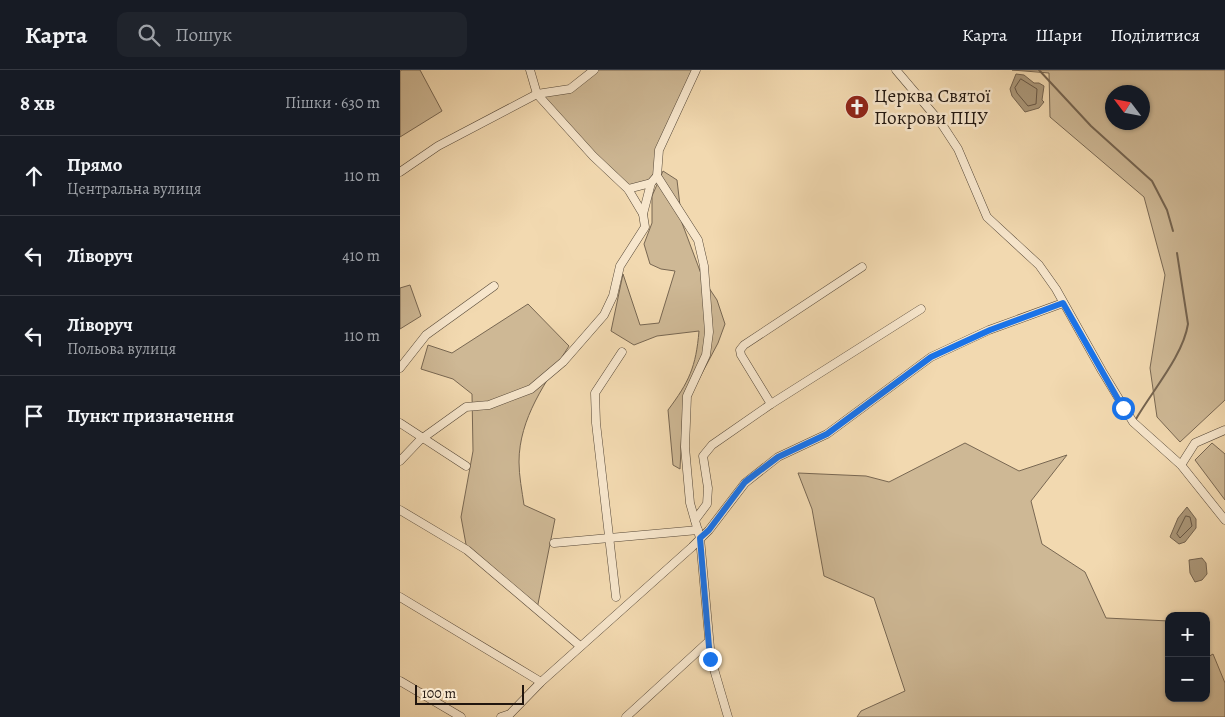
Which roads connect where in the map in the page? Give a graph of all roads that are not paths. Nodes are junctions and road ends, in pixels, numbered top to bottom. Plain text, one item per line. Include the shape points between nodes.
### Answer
1 (530, 70) edge
2 (594, 70) edge
3 (696, 70) edge
4 (896, 70) edge
5 (537, 94) junction
6 (400, 172) edge
7 (657, 176) junction
8 (651, 183) junction
9 (628, 189) junction
10 (643, 214) junction
11 (862, 267) dead end
12 (494, 286) dead end
13 (1063, 303) junction
14 (921, 309) dead end
15 (622, 352) dead end
16 (400, 368) edge
17 (771, 404) junction
18 (400, 423) edge
19 (1225, 430) edge
20 (423, 437) junction
21 (400, 461) edge
22 (1181, 465) junction
23 (466, 466) dead end
24 (400, 510) edge
25 (695, 520) junction
26 (1225, 520) edge
27 (698, 530) junction
28 (610, 538) junction
29 (700, 538) junction
30 (554, 543) dead end
31 (400, 597) edge
32 (616, 597) dead end
33 (709, 641) junction
34 (580, 646) junction
35 (400, 682) edge
36 (541, 682) junction
37 (462, 717) edge
38 (501, 717) edge
39 (626, 717) edge
40 (728, 717) edge

1 - 5 street
2 - 5 street via 570,89
3 - 7 street via 658,150
4 - 13 street via 942,124 958,149 987,217 1039,265
5 - 6 street via 438,146
5 - 9 street
7 - 8 street
7 - 25 street via 698,240 710,312 706,355 687,396 685,422 689,494
8 - 9 street
8 - 10 street
9 - 10 street
10 - 20 street via 645,227 620,266 609,307 564,362 531,389 489,404 466,407
11 - 17 street via 775,323 740,350
12 - 16 street via 426,335
13 - 22 street via 1128,415
13 - 29 street via 990,330 931,357 827,434 778,457 745,482
14 - 17 street
15 - 28 street via 596,392 596,423
17 - 25 street via 712,445 703,456 707,504
18 - 20 street
19 - 22 street via 1195,443
20 - 21 street
20 - 23 street
22 - 26 street
24 - 34 street via 467,550
25 - 27 street
27 - 28 street
27 - 29 street
28 - 30 street
28 - 32 street
29 - 33 street
29 - 34 street
31 - 36 street
33 - 39 street
33 - 40 street via 710,659
34 - 36 street
35 - 37 street
36 - 38 street via 510,714

